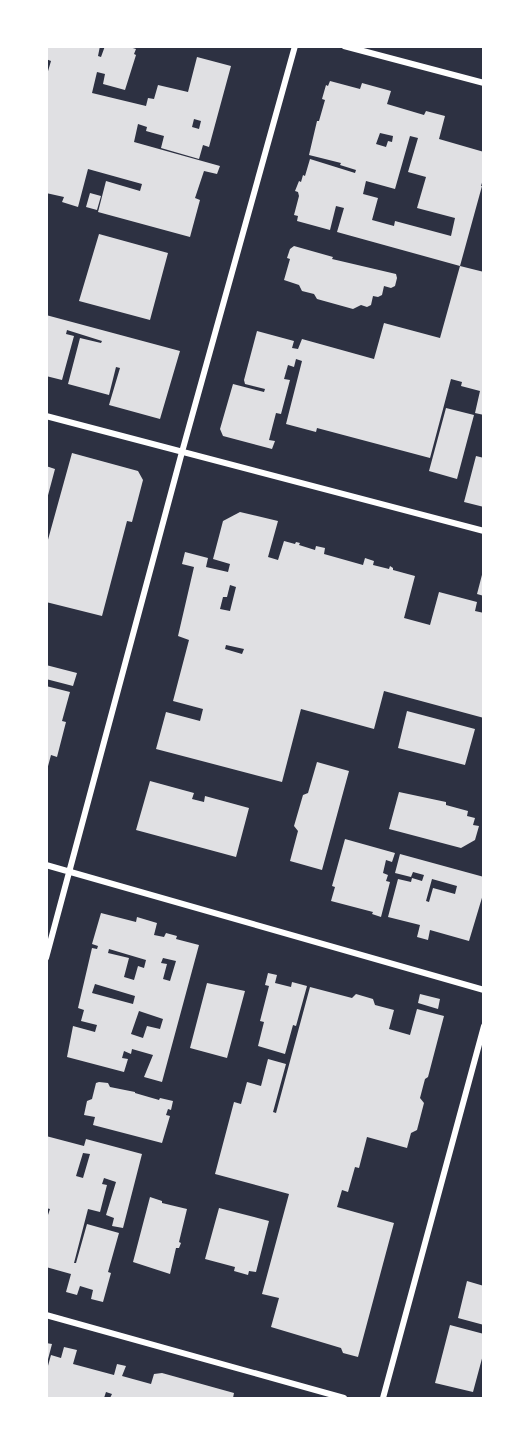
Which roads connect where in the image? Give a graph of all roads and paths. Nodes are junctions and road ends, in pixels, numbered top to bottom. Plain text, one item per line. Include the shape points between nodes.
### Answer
1 (295, 46) edge
2 (344, 46) edge
3 (483, 83) edge
4 (46, 416) edge
5 (182, 452) junction
6 (483, 531) edge
7 (46, 865) edge
8 (70, 871) junction
9 (46, 957) edge
10 (483, 990) edge
11 (483, 1026) edge
12 (46, 1316) edge
13 (344, 1398) edge
14 (383, 1398) edge

1 - 5 street
2 - 3 street
4 - 5 street
5 - 6 street
5 - 8 street
7 - 8 street
8 - 9 street
8 - 10 street
11 - 14 street
12 - 13 street

